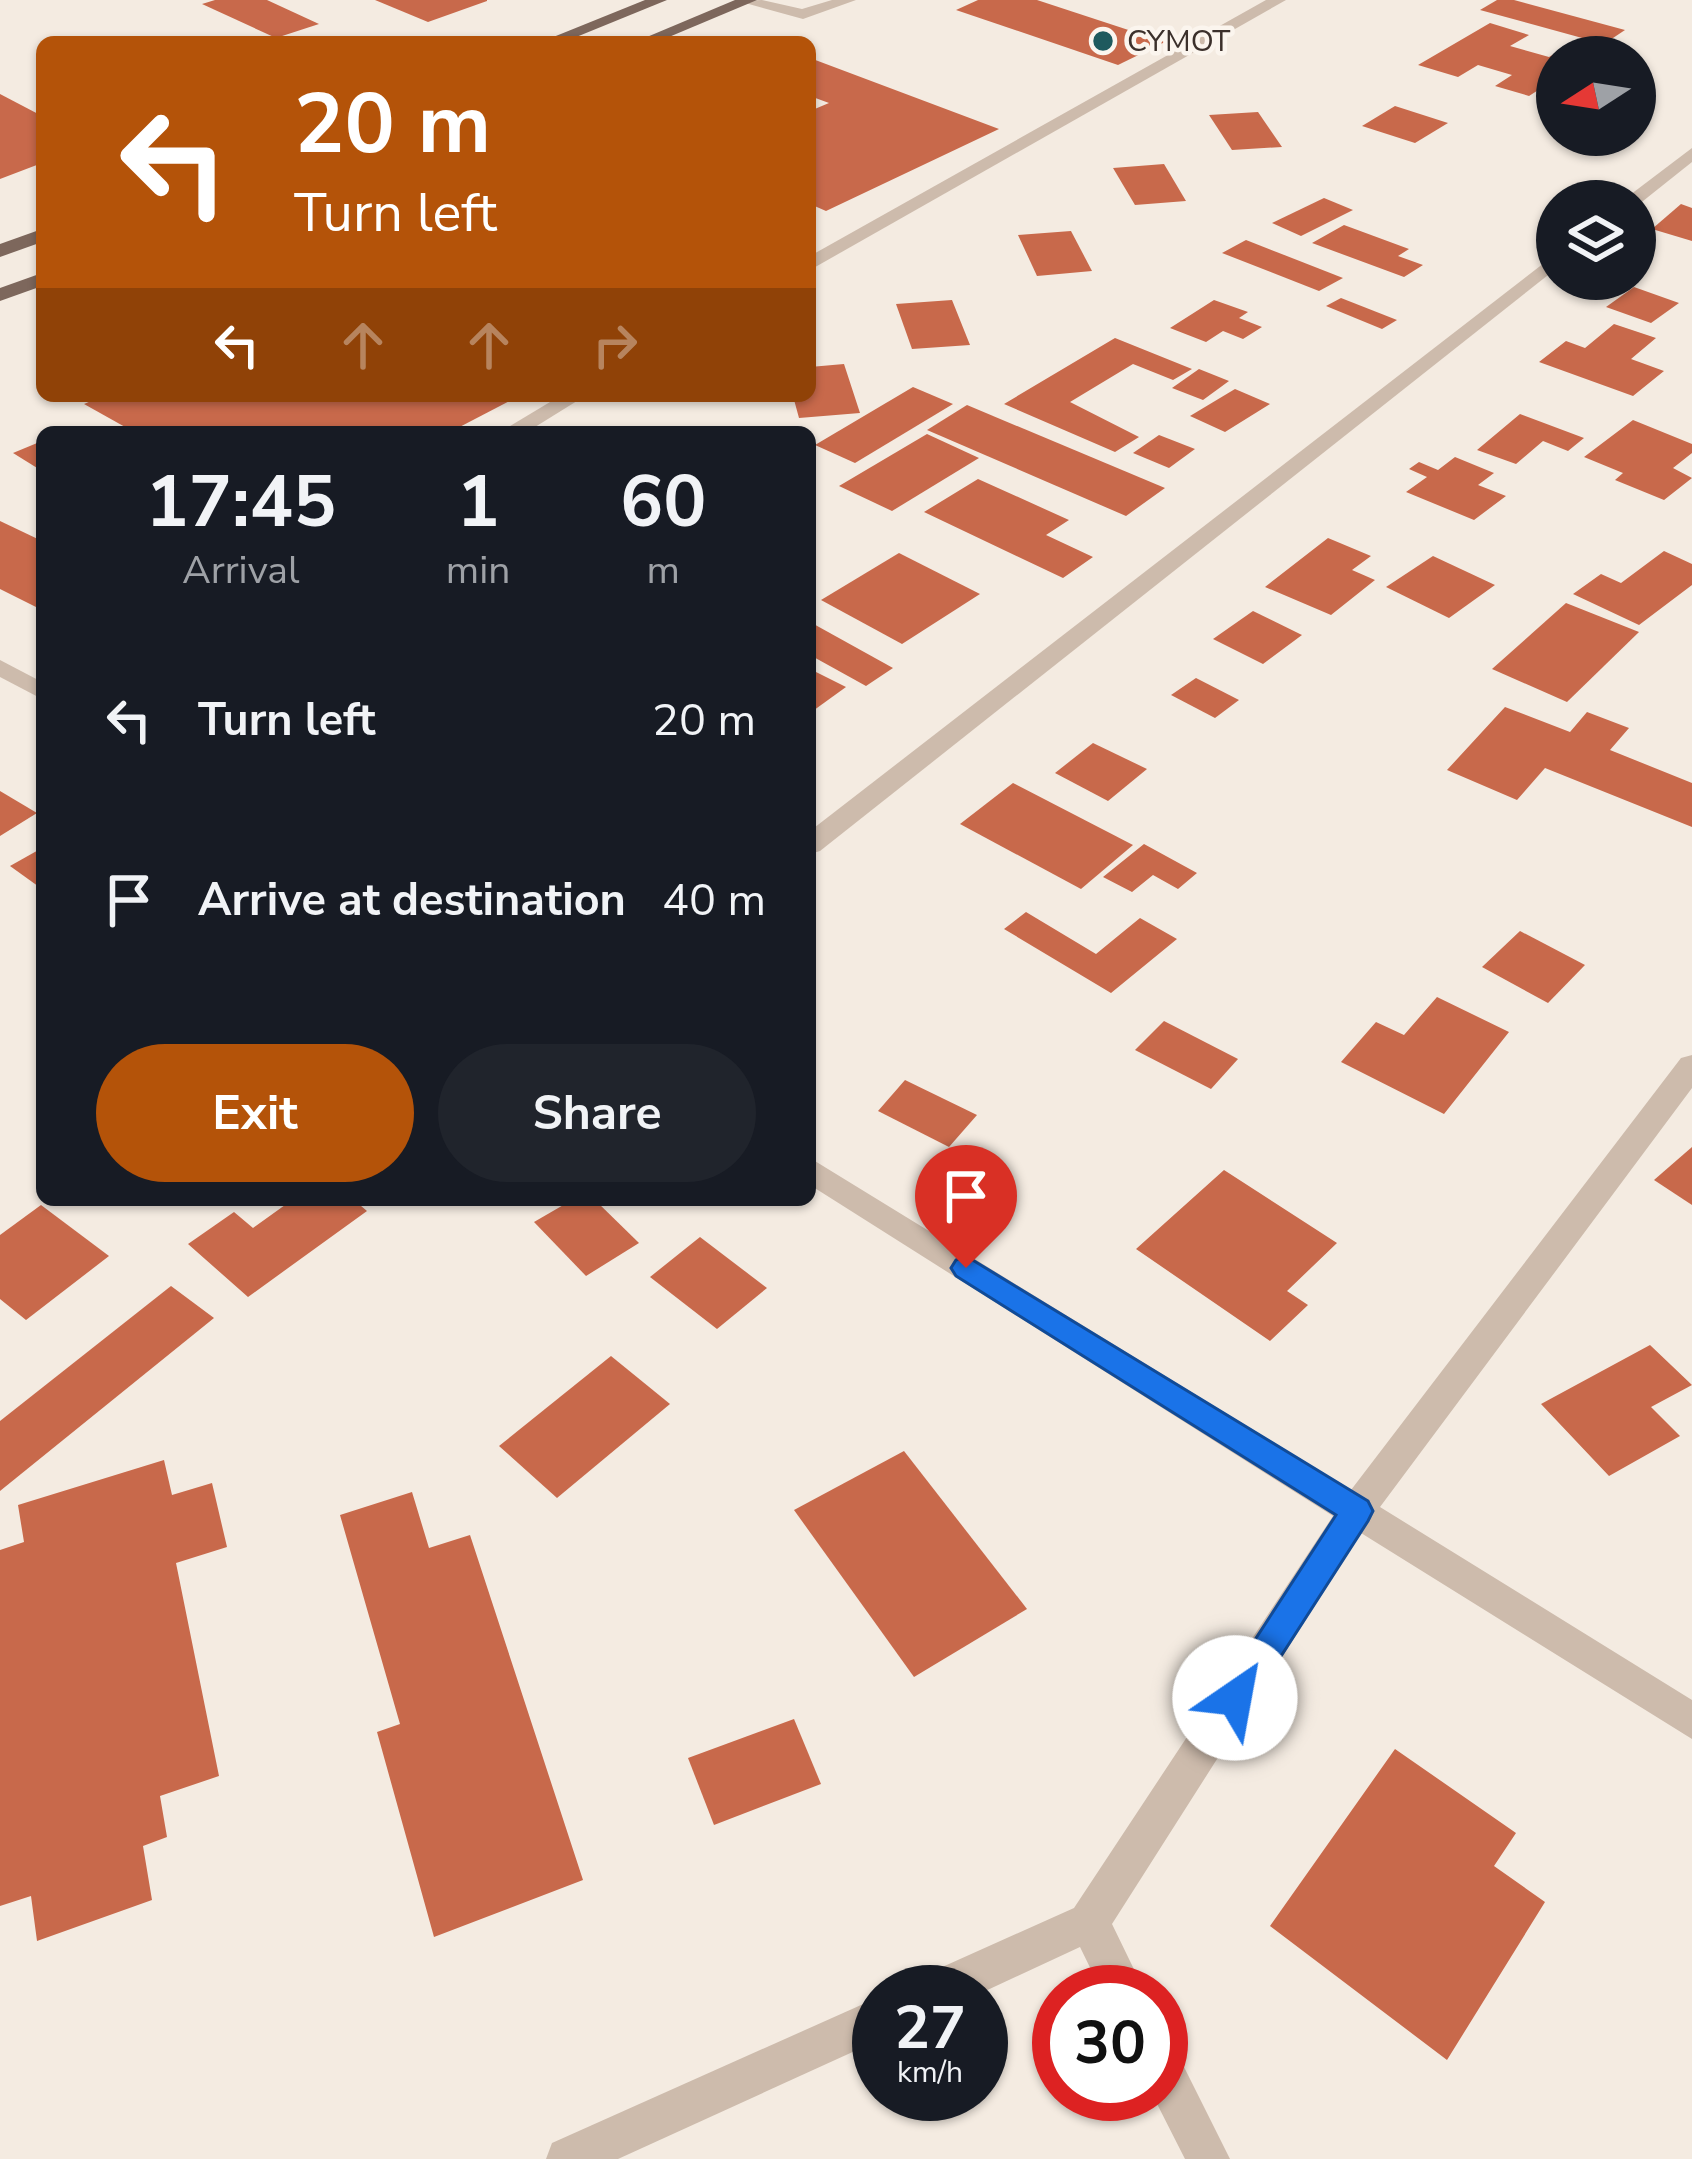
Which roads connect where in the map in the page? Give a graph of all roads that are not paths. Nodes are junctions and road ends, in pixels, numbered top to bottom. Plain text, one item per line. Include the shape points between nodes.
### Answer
1 (659, 0) edge
2 (848, 0) edge
3 (1278, 0) edge
4 (748, 1) edge
5 (565, 36) edge
6 (658, 36) edge
7 (1692, 153) edge
8 (1656, 181) edge
9 (36, 237) edge
10 (0, 251) edge
11 (816, 261) edge
12 (1536, 275) edge
13 (36, 281) edge
14 (0, 295) edge
15 (564, 402) edge
16 (522, 426) edge
17 (0, 668) edge
18 (36, 689) edge
19 (816, 840) edge
20 (1692, 1066) edge
21 (816, 1174) edge
22 (1357, 1511) junction
23 (1692, 1720) edge
24 (1089, 1922) junction
25 (994, 1965) edge
26 (1110, 1965) edge
27 (852, 2030) edge
28 (1188, 2119) edge
29 (568, 2159) edge
30 (1208, 2159) edge

1 - 5 main road
2 - 4 street via 803,14
3 - 11 street
4 - 6 main road
7 - 8 street
9 - 10 main road
12 - 19 street
13 - 14 main road
15 - 16 street
17 - 18 street
20 - 22 street
21 - 22 street
22 - 23 street
22 - 24 street
24 - 25 street
24 - 26 street
27 - 29 street
28 - 30 street

